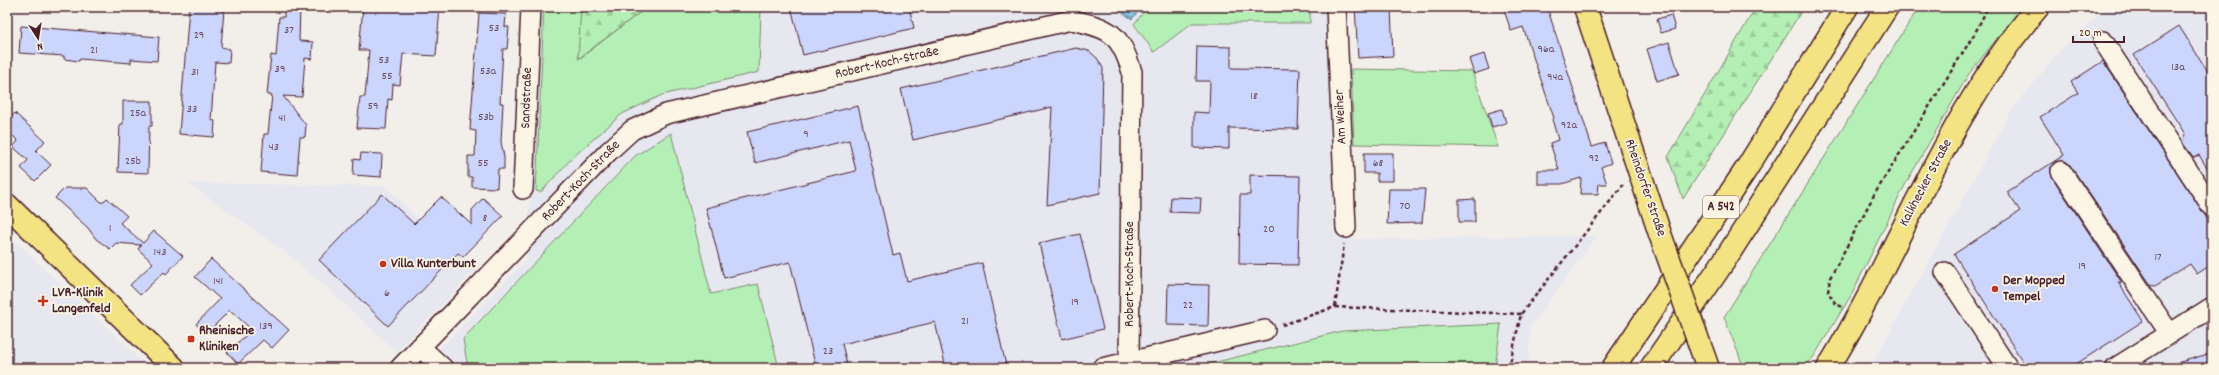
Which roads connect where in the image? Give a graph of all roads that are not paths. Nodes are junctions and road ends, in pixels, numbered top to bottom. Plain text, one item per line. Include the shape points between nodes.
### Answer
1 (531, 7) edge
2 (1336, 7) edge
3 (1585, 7) edge
4 (1847, 7) edge
5 (1888, 7) edge
6 (2038, 7) edge
7 (2103, 41) dead end
8 (2061, 171) dead end
9 (523, 189) dead end
10 (7, 205) edge
11 (2212, 207) edge
12 (1346, 228) road end
13 (1945, 272) dead end
14 (2212, 307) edge
15 (1265, 330) road end
16 (2170, 334) junction
17 (420, 347) junction
18 (1129, 362) junction
19 (174, 368) edge
20 (400, 368) edge
21 (443, 368) edge
22 (1102, 368) edge
23 (1613, 368) edge
24 (1651, 368) edge
25 (1708, 368) edge
26 (1828, 368) edge
27 (2008, 368) edge
28 (2115, 368) edge

1 - 9 street, Sandstraße
2 - 12 street, Am Weiher
3 - 25 main road, Rheindorfer Straße, bridge via 1637,167
4 - 23 main road, A 542 via 1745,171
5 - 24 main road, A 542 via 1724,261
6 - 26 main road, Kalkhecker Straße via 2012,38 1957,125
7 - 11 street
8 - 16 street
10 - 19 main road
13 - 27 street
14 - 16 street
15 - 18 street
16 - 28 street
17 - 18 street, Robert-Koch-Straße via 632,130 666,114 1071,20 1094,24 1112,32 1125,50 1132,72
17 - 20 street, Robert-Koch-Straße
17 - 21 street
18 - 22 street

